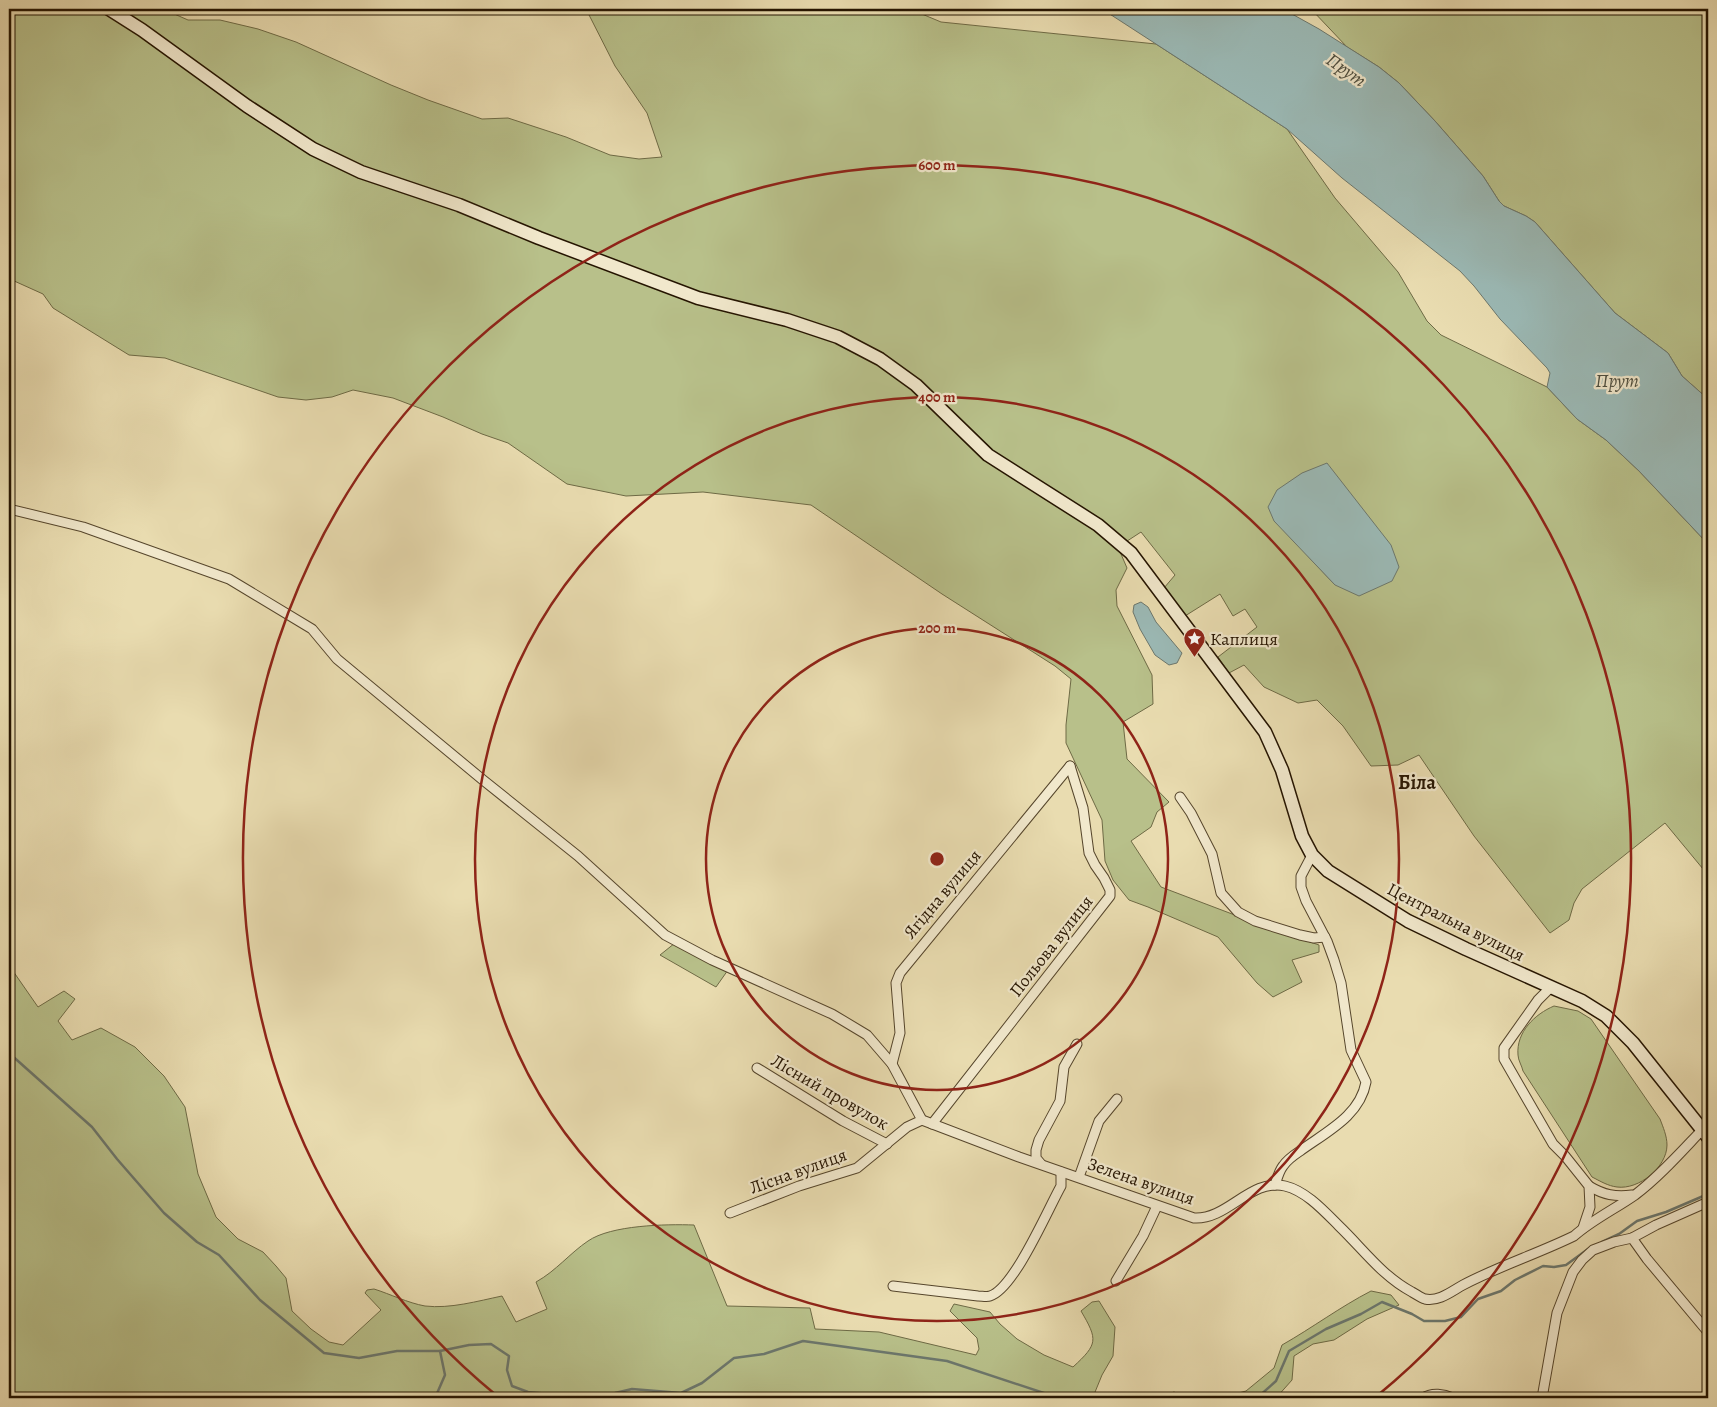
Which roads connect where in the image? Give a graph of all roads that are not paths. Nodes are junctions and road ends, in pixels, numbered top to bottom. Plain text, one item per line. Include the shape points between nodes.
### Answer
1 (109, 9) edge
2 (9, 509) edge
3 (1070, 766) joint
4 (1180, 797) dead end
5 (1312, 855) junction
6 (1325, 937) junction
7 (1550, 988) junction
8 (1077, 1044) dead end
9 (892, 1064) junction
10 (757, 1068) dead end
11 (1117, 1099) dead end
12 (922, 1120) junction
13 (932, 1124) junction
14 (1705, 1134) edge
15 (887, 1144) junction
16 (1041, 1164) junction
17 (1061, 1172) junction
18 (1079, 1177) junction
19 (1275, 1184) junction
20 (1589, 1186) junction
21 (1635, 1195) junction
22 (1708, 1202) edge
23 (1157, 1206) junction
24 (730, 1214) dead end
25 (1583, 1228) junction
26 (1632, 1238) junction
27 (1116, 1281) dead end
28 (893, 1286) dead end
29 (1708, 1332) edge
30 (1423, 1398) edge
31 (1453, 1398) edge
32 (1542, 1398) edge

1 - 5 main road, Центральна вулиця via 313,149 361,172 459,205 698,298 787,320 838,337 880,359 916,385 988,455 1098,525 1130,553 1264,732 1282,770 1302,836
2 - 9 street via 83,527 229,578 312,630 338,659 578,856 665,935 712,960 832,1014 867,1035
3 - 9 street, Ягідна вулиця via 900,973 896,983 900,1033
3 - 13 street, Польова вулиця via 1083,808 1088,853 1104,878 1110,896
4 - 6 street via 1212,854 1221,893 1238,912 1255,921 1300,935
5 - 6 street via 1301,876 1301,887
5 - 7 main road, Центральна вулиця via 1328,872 1408,921
6 - 19 street via 1340,984 1351,1050 1366,1082 1361,1098 1347,1117 1283,1166
7 - 14 main road, Центральна вулиця via 1582,1001 1606,1016 1633,1043
7 - 20 street via 1504,1048 1504,1059 1553,1144
8 - 16 street via 1064,1068 1060,1101 1039,1140 1036,1158
9 - 12 street
10 - 15 street, Лісний провулок via 843,1122
11 - 18 street via 1099,1121
12 - 13 street, Зелена вулиця
12 - 15 street, Лісна вулиця via 907,1127
13 - 16 street, Зелена вулиця
14 - 21 street
15 - 24 street, Лісна вулиця via 857,1168 799,1186
16 - 17 street, Зелена вулиця
17 - 18 street, Зелена вулиця
17 - 28 street via 1061,1186 1016,1269 998,1291 990,1296 978,1296
18 - 23 street, Зелена вулиця
19 - 23 street, Зелена вулиця via 1245,1195 1213,1215 1202,1218
19 - 25 street via 1300,1192 1341,1228 1382,1272 1399,1286 1425,1299 1438,1299 1487,1273 1560,1243
20 - 21 street via 1602,1194
20 - 25 street via 1590,1207
21 - 25 street
22 - 26 street
23 - 27 street
26 - 29 street
26 - 32 street via 1593,1250 1573,1272 1557,1313
30 - 31 street via 1438,1394

